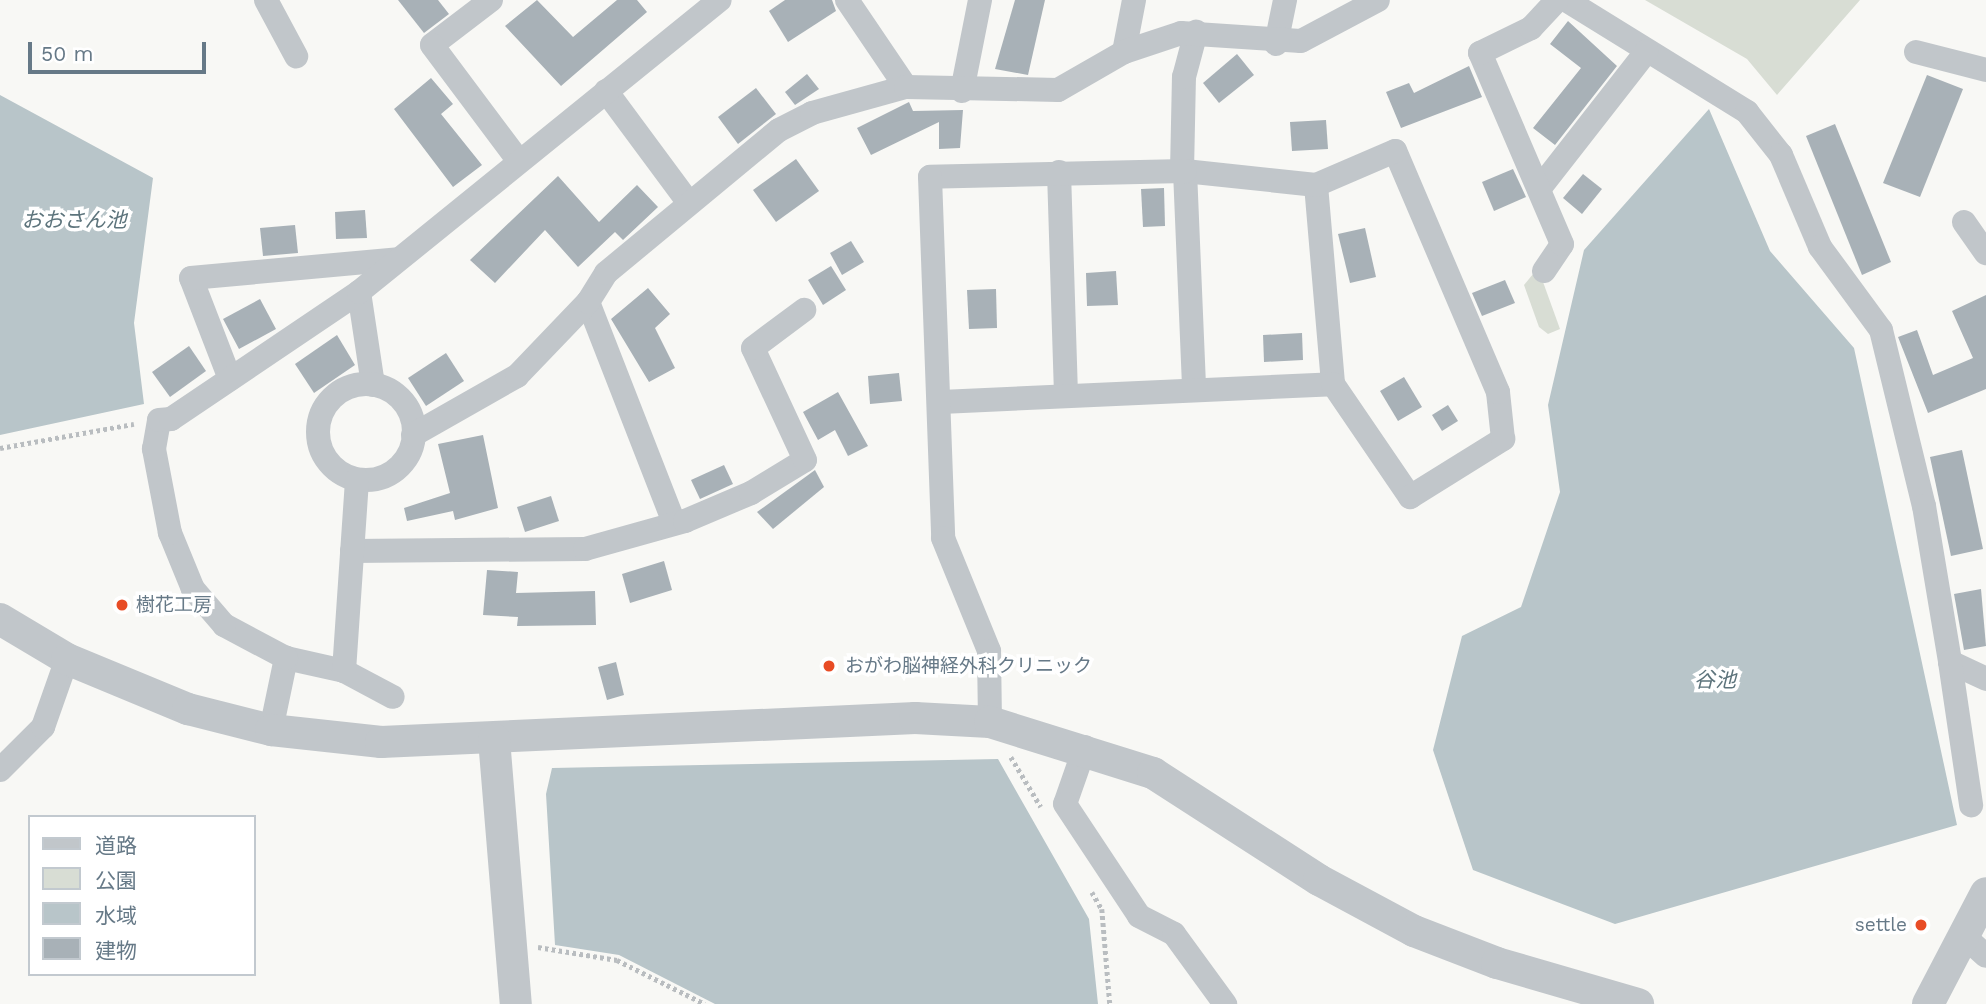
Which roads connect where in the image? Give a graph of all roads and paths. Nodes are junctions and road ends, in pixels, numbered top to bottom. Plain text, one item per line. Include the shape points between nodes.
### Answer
1 (266, 0) edge
2 (491, 0) edge
3 (719, 0) edge
4 (847, 0) edge
5 (980, 0) edge
6 (1134, 0) edge
7 (1285, 0) edge
8 (1378, 0) edge
9 (1557, 0) edge
10 (1566, 0) edge
11 (1196, 32) junction
12 (1276, 44) junction
13 (1124, 51) junction
14 (1647, 51) junction
15 (1916, 52) dead end
16 (296, 56) dead end
17 (1986, 70) edge
18 (906, 87) junction
19 (606, 91) junction
20 (962, 91) junction
21 (519, 160) junction
22 (1183, 171) junction
23 (1059, 172) junction
24 (1316, 185) junction
25 (1539, 189) junction
26 (688, 202) junction
27 (1964, 222) dead end
28 (1986, 253) edge
29 (399, 258) junction
30 (1544, 271) dead end
31 (359, 292) junction
32 (589, 302) junction
33 (804, 310) dead end
34 (230, 379) junction
35 (1333, 384) junction
36 (373, 385) junction
37 (1194, 390) junction
38 (1066, 395) junction
39 (941, 402) junction
40 (159, 420) junction
41 (414, 435) junction
42 (0, 448) edge
43 (357, 480) junction
44 (674, 523) junction
45 (352, 551) junction
46 (0, 619) edge
47 (286, 658) junction
48 (67, 659) junction
49 (1950, 662) junction
50 (344, 671) junction
51 (1986, 680) edge
52 (393, 697) dead end
53 (990, 722) junction
54 (271, 730) junction
55 (494, 739) junction
56 (1085, 747) junction
57 (0, 770) edge
58 (1971, 804) dead end
59 (1046, 815) dead end
60 (1088, 885) dead end
61 (1986, 893) edge
62 (506, 943) junction
63 (1975, 947) edge
64 (516, 1004) edge
65 (705, 1004) edge
66 (1110, 1004) edge
67 (1225, 1004) edge
68 (1638, 1004) edge
69 (1928, 1004) edge

1 - 16 street
2 - 21 street via 432,45
3 - 19 street
4 - 18 street
5 - 20 street
6 - 13 street
7 - 12 street
8 - 12 street via 1301,41
9 - 25 street via 1531,28 1480,53
10 - 14 street
11 - 12 street
11 - 13 street
11 - 22 street via 1184,77
13 - 20 street via 1058,90
14 - 25 street
14 - 49 street via 1758,122 1781,155 1820,247 1881,330 1924,506
15 - 17 street
18 - 20 street
18 - 26 street via 812,113 779,130
19 - 21 street
19 - 26 street
21 - 29 street
22 - 23 street
22 - 24 street
22 - 37 street
23 - 38 street
23 - 39 street via 930,177
24 - 35 street
24 - 35 street via 1395,151 1498,392 1503,439 1410,497
25 - 30 street via 1562,244
26 - 32 street via 606,274
27 - 28 street
29 - 31 street
29 - 34 street via 191,278
31 - 34 street
31 - 36 street
32 - 41 street via 517,376
32 - 44 street
33 - 44 street via 753,348 805,460 751,493
34 - 40 street via 171,419
35 - 37 street
36 - 41 street via 404,404
36 - 43 street via 333,397 318,425 324,456
37 - 38 street
38 - 39 street
39 - 53 street via 943,538 989,652
40 - 42 path
40 - 47 street via 154,449 170,533 193,589 224,625
41 - 43 street via 402,463 390,473
43 - 45 street
44 - 45 street via 585,548
45 - 50 street
46 - 48 street
47 - 50 street
47 - 54 street
48 - 54 street via 147,695
48 - 57 street via 43,727
49 - 51 street
49 - 58 street
50 - 52 street
53 - 55 street via 915,718
53 - 56 street
53 - 59 path
54 - 55 street via 381,742
55 - 62 street
56 - 67 street via 1065,804 1139,916 1174,934
56 - 68 street via 1153,774 1319,880 1414,931 1497,963
60 - 66 path via 1102,909
61 - 63 street
62 - 64 street
62 - 65 path via 617,960
63 - 69 street

